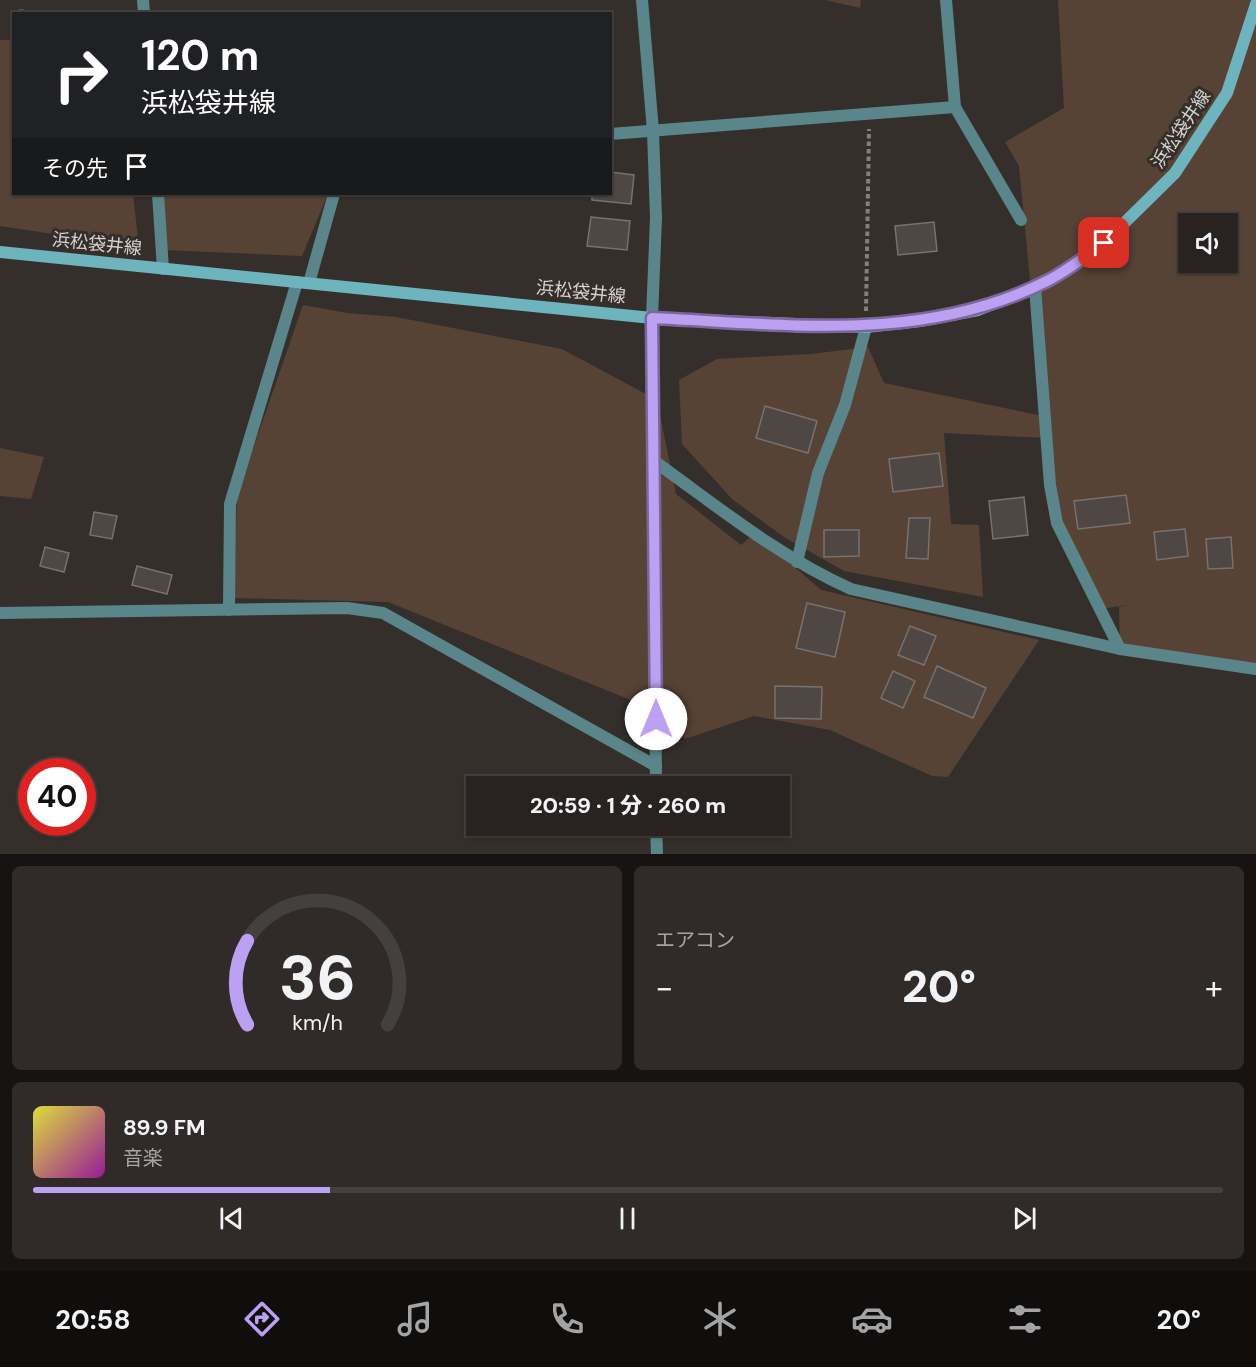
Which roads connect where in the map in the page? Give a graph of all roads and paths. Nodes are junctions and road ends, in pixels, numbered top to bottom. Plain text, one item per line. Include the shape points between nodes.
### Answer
1 (642, 0) edge
2 (946, 0) edge
3 (1256, 4) edge
4 (955, 107) junction
5 (869, 114) junction
6 (653, 130) junction
7 (612, 134) edge
8 (158, 195) edge
9 (334, 195) edge
10 (1021, 220) dead end
11 (0, 252) edge
12 (163, 268) junction
13 (303, 282) junction
14 (1035, 287) junction
15 (652, 318) junction
16 (866, 327) junction
17 (654, 461) junction
18 (798, 561) junction
19 (229, 610) junction
20 (0, 613) edge
21 (1120, 649) junction
22 (1256, 669) edge
23 (656, 766) junction
24 (656, 776) edge
25 (656, 836) edge
26 (657, 854) edge

1 - 6 street
2 - 4 street
3 - 14 main road, 浜松袋井線 via 1227,93 1175,173 1104,243
4 - 5 street
4 - 10 street
5 - 6 street
5 - 16 path
6 - 7 street
6 - 15 street via 656,218
8 - 12 street
9 - 13 street
11 - 12 main road, 浜松袋井線
12 - 13 main road, 浜松袋井線
13 - 15 main road, 浜松袋井線
13 - 19 street via 230,504
14 - 16 main road, 浜松袋井線 via 978,310
14 - 21 street via 1050,485 1057,523
15 - 16 main road, 浜松袋井線
15 - 17 street
16 - 18 street via 845,405 818,473
17 - 18 street
17 - 23 street
18 - 21 street via 851,589
19 - 20 street
19 - 23 street via 347,608 383,613
21 - 22 street
23 - 24 street
25 - 26 street

